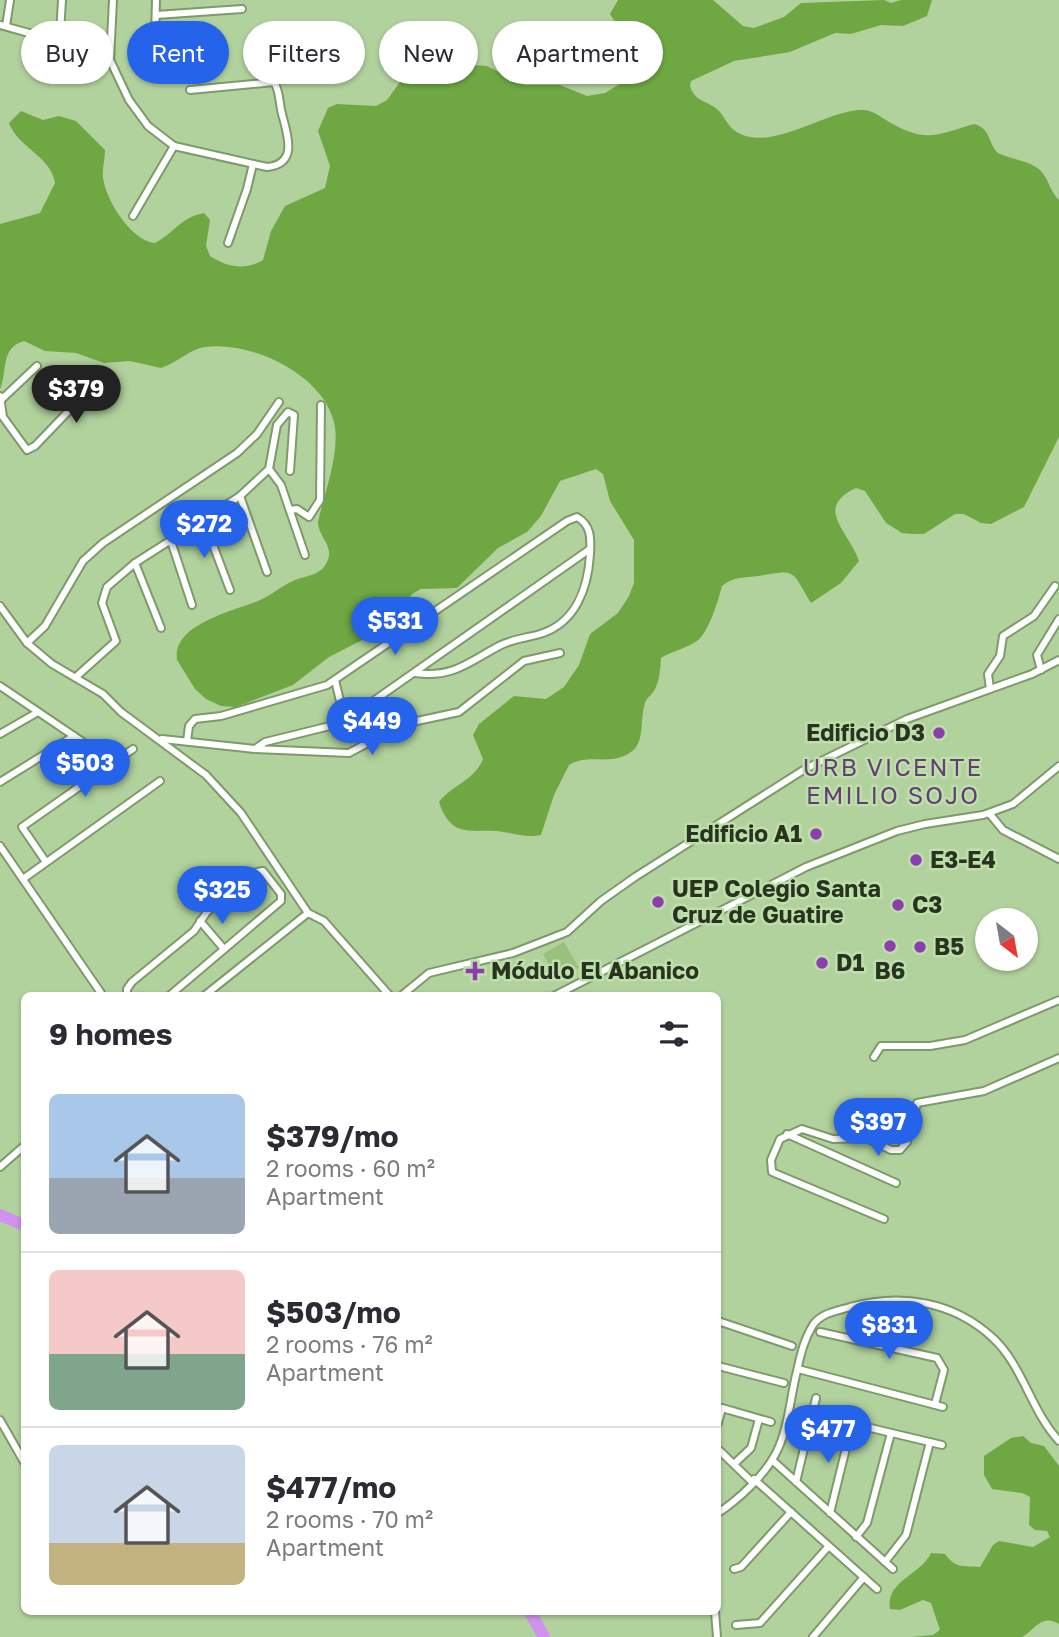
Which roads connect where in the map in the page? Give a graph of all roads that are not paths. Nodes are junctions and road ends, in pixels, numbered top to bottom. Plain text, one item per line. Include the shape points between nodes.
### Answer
1 (10, 0) edge
2 (62, 0) edge
3 (113, 0) edge
4 (156, 0) edge
5 (242, 9) dead end
6 (156, 15) junction
7 (61, 21) edge
8 (112, 21) edge
9 (156, 21) edge
10 (3, 25) edge
11 (21, 31) edge
12 (113, 66) edge
13 (190, 90) dead end
14 (174, 146) junction
15 (253, 164) junction
16 (133, 216) dead end
17 (228, 243) dead end
18 (37, 366) dead end
19 (106, 373) dead end
20 (1, 397) edge
21 (279, 402) dead end
22 (321, 405) dead end
23 (269, 469) junction
24 (290, 471) dead end
25 (240, 496) junction
26 (289, 510) junction
27 (204, 521) junction
28 (171, 541) junction
29 (590, 549) junction
30 (305, 555) dead end
31 (135, 563) junction
32 (267, 572) dead end
33 (1055, 586) dead end
34 (230, 590) dead end
35 (192, 605) dead end
36 (0, 606) edge
37 (1059, 619) edge
38 (161, 628) dead end
39 (27, 643) junction
40 (560, 653) dead end
41 (1059, 660) edge
42 (1041, 670) junction
43 (415, 673) junction
44 (77, 676) junction
45 (335, 680) junction
46 (0, 686) edge
47 (990, 689) junction
48 (38, 712) junction
49 (345, 722) junction
50 (0, 734) edge
51 (74, 736) junction
52 (160, 739) junction
53 (187, 741) junction
54 (93, 749) dead end
55 (255, 749) junction
56 (133, 750) dead end
57 (1059, 766) edge
58 (160, 781) dead end
59 (0, 782) edge
60 (989, 813) junction
61 (0, 846) edge
62 (1059, 859) edge
63 (46, 862) junction
64 (23, 879) junction
65 (309, 913) junction
66 (200, 922) junction
67 (223, 949) junction
68 (100, 992) edge
69 (127, 992) edge
70 (174, 992) edge
71 (209, 992) edge
72 (386, 992) edge
73 (406, 992) edge
74 (562, 992) edge
75 (1059, 1000) edge
76 (874, 1057) dead end
77 (1059, 1058) edge
78 (787, 1134) junction
79 (21, 1149) edge
80 (0, 1167) edge
81 (896, 1183) dead end
82 (884, 1219) dead end
83 (721, 1323) edge
84 (820, 1332) dead end
85 (792, 1346) dead end
86 (721, 1367) edge
87 (798, 1369) junction
88 (784, 1383) dead end
89 (816, 1398) dead end
90 (935, 1404) junction
91 (943, 1407) dead end
92 (721, 1412) edge
93 (812, 1415) junction
94 (759, 1419) junction
95 (0, 1420) edge
96 (771, 1422) dead end
97 (852, 1424) junction
98 (891, 1433) junction
99 (1059, 1441) edge
100 (930, 1442) junction
101 (942, 1445) dead end
102 (721, 1452) edge
103 (21, 1457) edge
104 (772, 1460) junction
105 (734, 1464) junction
106 (753, 1481) junction
107 (796, 1482) junction
108 (721, 1511) edge
109 (790, 1512) junction
110 (830, 1513) junction
111 (856, 1536) junction
112 (828, 1547) junction
113 (885, 1562) junction
114 (734, 1569) dead end
115 (893, 1569) dead end
116 (864, 1577) junction
117 (877, 1589) dead end
118 (715, 1615) edge
119 (736, 1625) dead end
120 (717, 1637) edge
121 (813, 1637) edge

1 - 10 street
2 - 7 street
3 - 8 street
4 - 6 street
5 - 6 street
6 - 9 street
10 - 11 street
12 - 14 street via 134,109
13 - 15 street via 275,83 288,152 275,166
14 - 15 street
14 - 16 street
15 - 17 street
18 - 20 street
19 - 20 street via 31,449 22,446 3,417
21 - 39 street via 257,435 237,453 83,561 45,626
22 - 26 street via 320,500 309,517 298,509
23 - 24 street via 277,425 288,412 294,415
23 - 25 street
23 - 26 street via 281,485
25 - 27 street
25 - 32 street
26 - 30 street
27 - 28 street
27 - 34 street
28 - 31 street
28 - 35 street
29 - 43 street
29 - 43 street via 588,580 578,604 552,630 511,640 451,672 437,676
29 - 45 street via 590,531 577,517
31 - 38 street
31 - 44 street via 104,593 102,603 116,634 115,644
33 - 47 street via 1034,615 1003,636 1000,656 988,674
36 - 39 street
37 - 42 street via 1037,655
39 - 44 street via 52,664
40 - 55 street via 524,661 459,712 403,724 349,753
41 - 42 street
42 - 47 street
43 - 49 street
44 - 52 street
45 - 49 street
45 - 53 street via 220,716 195,719
46 - 48 street
47 - 73 street via 907,719 805,769 612,893 567,932 513,953 429,973
48 - 50 street
48 - 51 street
49 - 55 street via 265,742
51 - 54 street
51 - 59 street
52 - 53 street
52 - 65 street via 206,775 241,813
53 - 55 street
56 - 63 street via 22,827
57 - 60 street via 1013,804
58 - 63 street
60 - 62 street via 1003,830
60 - 74 street via 897,831 806,867
61 - 64 street
63 - 64 street
64 - 68 street
65 - 71 street
65 - 72 street via 324,922
66 - 67 street
66 - 67 street via 252,873 266,874 281,901
66 - 69 street via 132,982
67 - 70 street
75 - 76 street via 965,1040 881,1046
77 - 78 street via 984,1091 917,1103 907,1142 900,1150 863,1137 833,1139 802,1129
78 - 81 street
78 - 82 street via 772,1157 772,1172
79 - 80 street
83 - 85 street
84 - 90 street via 937,1358 944,1370
86 - 88 street
87 - 90 street
87 - 99 street via 806,1338 824,1316 879,1300 921,1301 967,1318 996,1341
87 - 104 street
89 - 93 street
90 - 91 street
92 - 94 street via 722,1408
93 - 97 street
93 - 107 street
94 - 96 street
94 - 105 street via 751,1448
95 - 103 street
97 - 98 street
97 - 110 street
98 - 100 street
98 - 111 street via 867,1523
100 - 101 street
100 - 113 street via 906,1535
102 - 105 street
104 - 106 street
104 - 107 street
105 - 106 street
106 - 108 street
106 - 109 street
107 - 110 street
109 - 112 street
109 - 114 street via 741,1567
110 - 111 street
111 - 113 street
112 - 116 street
112 - 119 street via 760,1623
113 - 115 street
116 - 117 street
116 - 121 street
118 - 120 street

